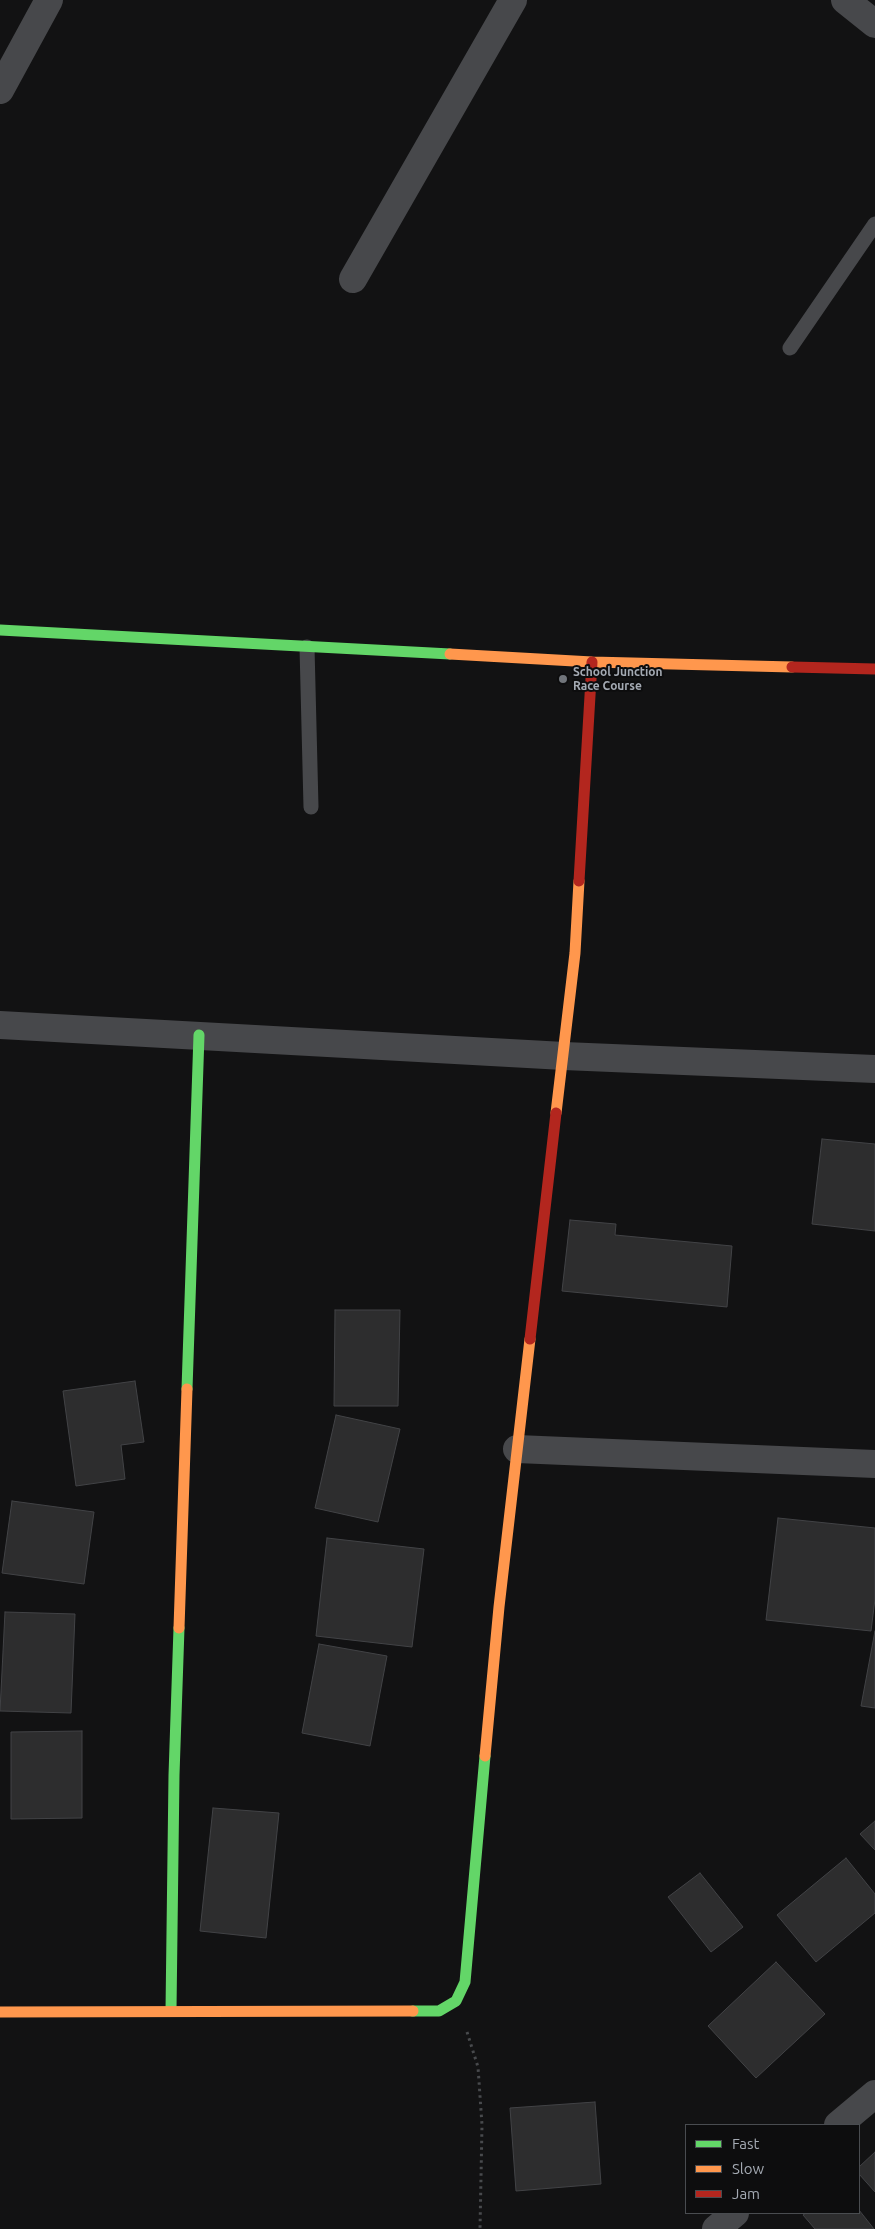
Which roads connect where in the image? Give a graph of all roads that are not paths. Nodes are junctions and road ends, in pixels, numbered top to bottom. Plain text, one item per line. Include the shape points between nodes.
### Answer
1 (49, 0) edge
2 (513, 0) edge
3 (845, 0) edge
4 (875, 24) edge
5 (0, 90) edge
6 (875, 224) edge
7 (353, 279) dead end
8 (790, 348) dead end
9 (0, 630) edge
10 (307, 647) junction
11 (592, 662) junction
12 (875, 669) edge
13 (311, 807) dead end
14 (0, 1024) edge
15 (199, 1035) junction
16 (564, 1056) junction
17 (875, 1069) edge
18 (517, 1448) junction
19 (875, 1464) edge
20 (171, 2010) junction
21 (0, 2012) edge
22 (875, 2094) edge
23 (839, 2124) edge
24 (734, 2214) edge
25 (716, 2229) edge

1 - 5 street
2 - 7 street
3 - 4 street
6 - 8 lane
9 - 10 street
10 - 11 street
10 - 13 lane
11 - 12 street
11 - 16 street via 575,953
14 - 15 street
15 - 16 street
15 - 20 street via 174,1766
16 - 17 street
16 - 18 street
18 - 19 street
18 - 20 street via 499,1607 465,1982 456,2001 438,2010
20 - 21 street
22 - 23 street
24 - 25 street

